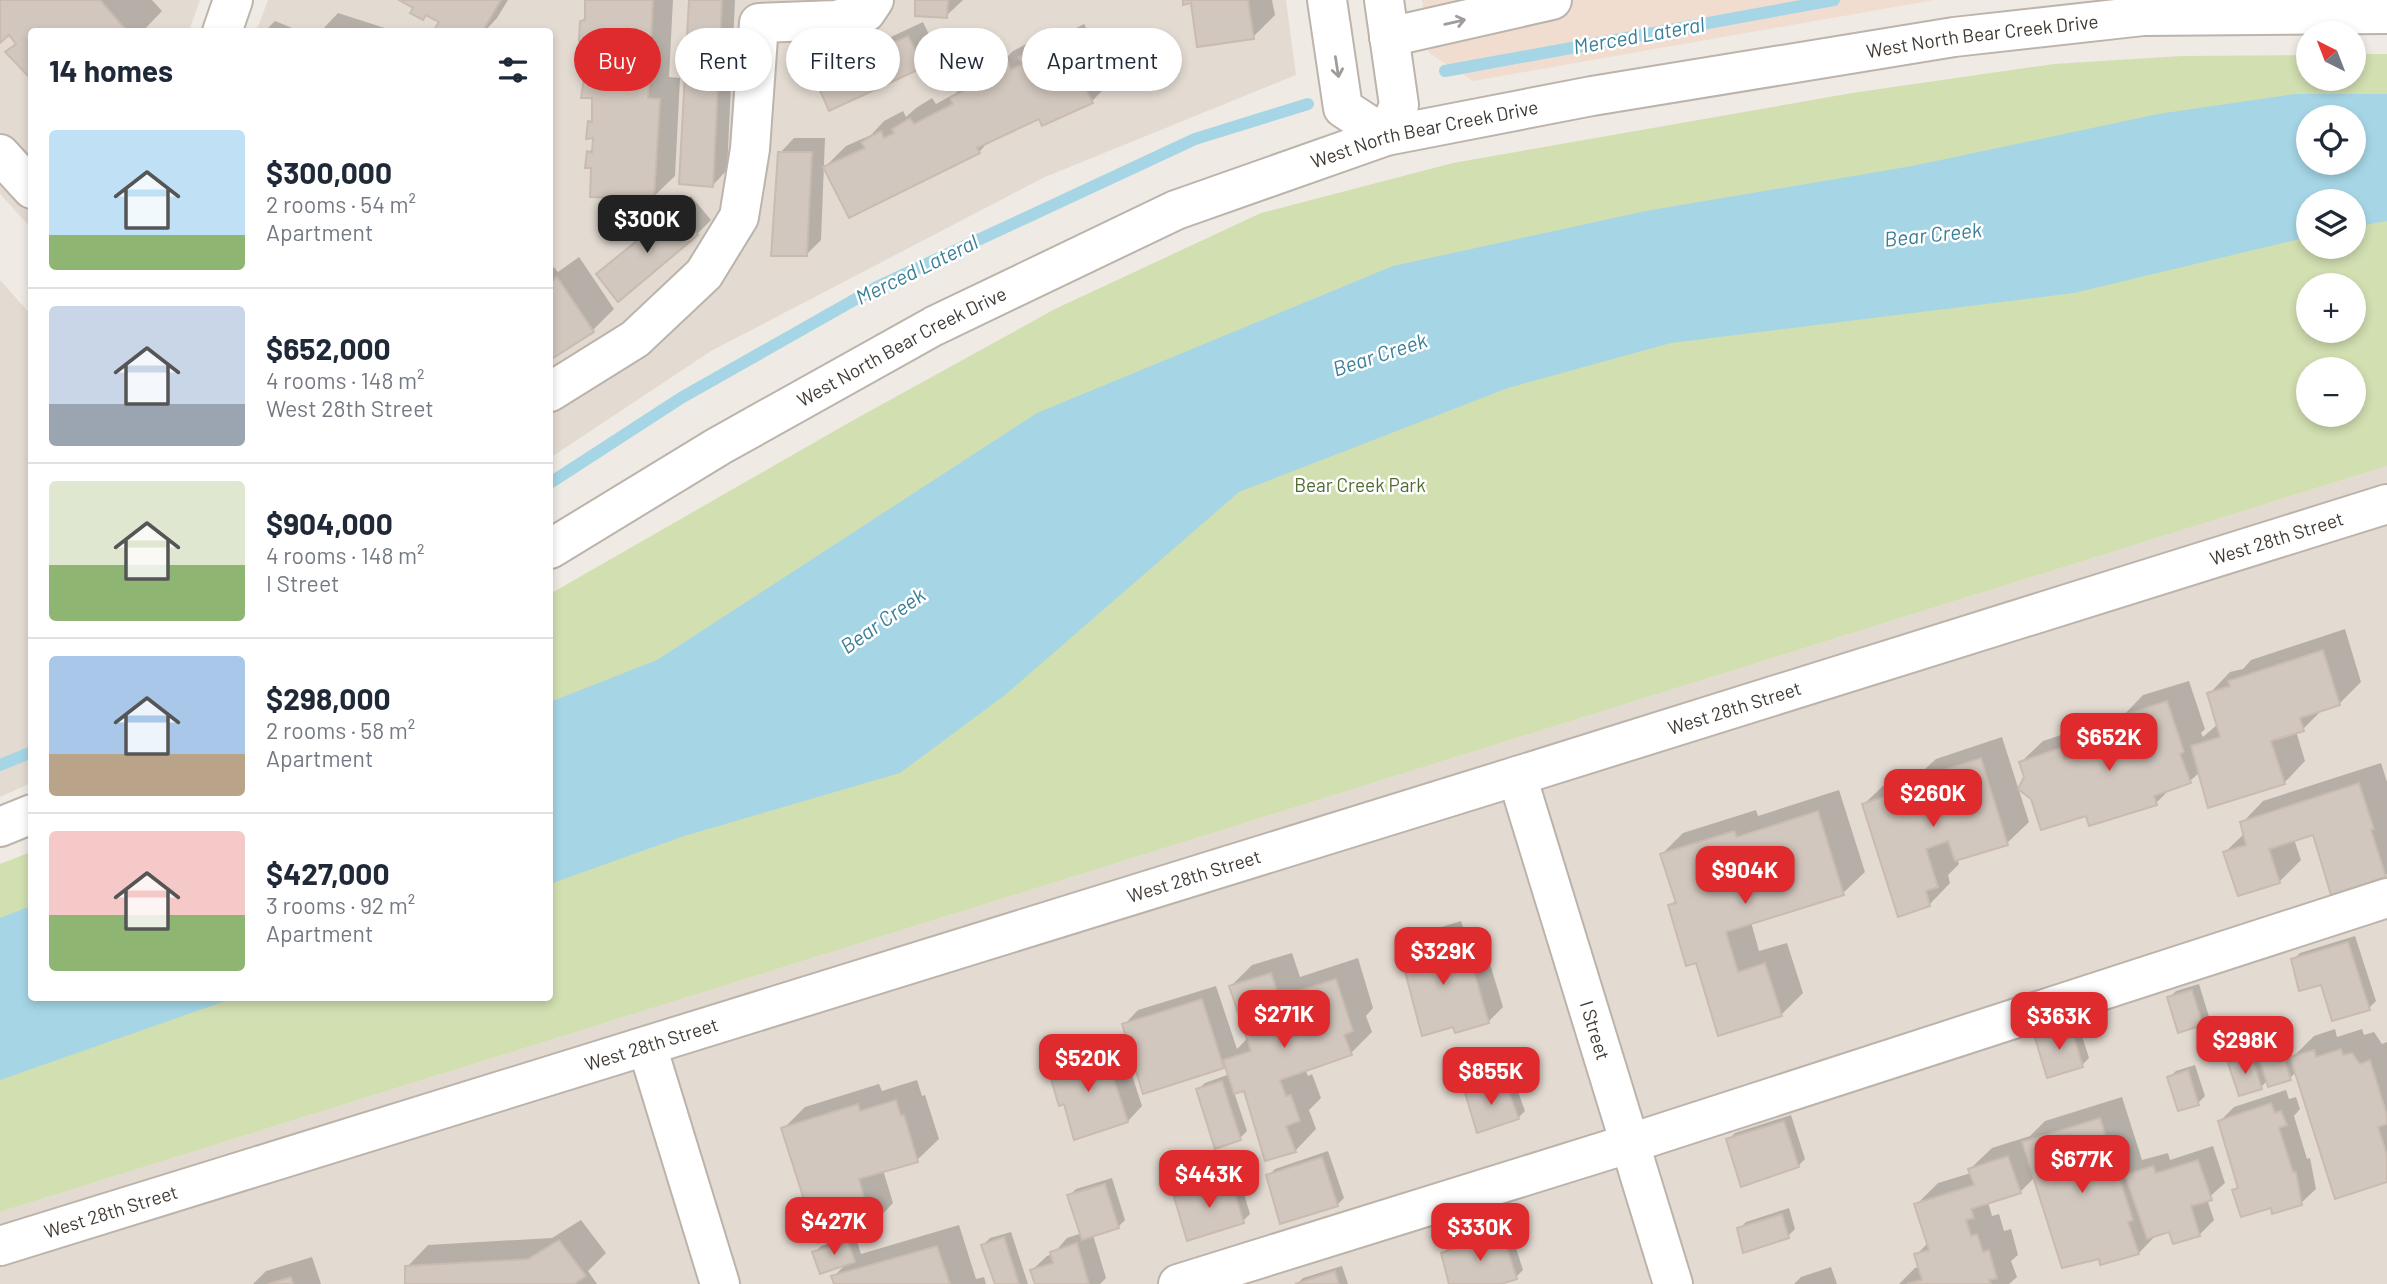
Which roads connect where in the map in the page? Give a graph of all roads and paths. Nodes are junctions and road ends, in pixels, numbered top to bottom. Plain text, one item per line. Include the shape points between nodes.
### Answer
1 (233, 0) edge
2 (874, 0) edge
3 (1552, 0) edge
4 (1329, 13) edge
5 (2387, 14) edge
6 (1386, 18) edge
7 (223, 28) edge
8 (1386, 136) junction
9 (0, 154) edge
10 (28, 185) edge
11 (553, 389) edge
12 (2387, 504) edge
13 (553, 547) edge
14 (1517, 776) junction
15 (28, 816) edge
16 (0, 827) edge
17 (2387, 898) edge
18 (647, 1046) junction
19 (1631, 1143) junction
20 (0, 1246) edge
21 (720, 1284) edge
22 (1178, 1284) edge
23 (1673, 1284) edge

1 - 7 street
2 - 11 street via 866,12 836,20 759,23 750,149 739,217 705,274 635,339
6 -> 3 street
4 - 6 street
4 -> 8 street via 1343,108
5 - 8 street, West North Bear Creek Drive via 2143,16 1955,37 1592,96
6 - 8 street via 1399,105
8 - 13 street, West North Bear Creek Drive via 1176,210 934,326 719,446
9 - 10 street
12 - 14 street, West 28th Street
14 - 18 street, West 28th Street
14 - 19 street, I Street
15 - 16 street
17 - 19 street
18 - 20 street, West 28th Street
18 - 21 street
19 - 22 street
19 - 23 street, I Street

